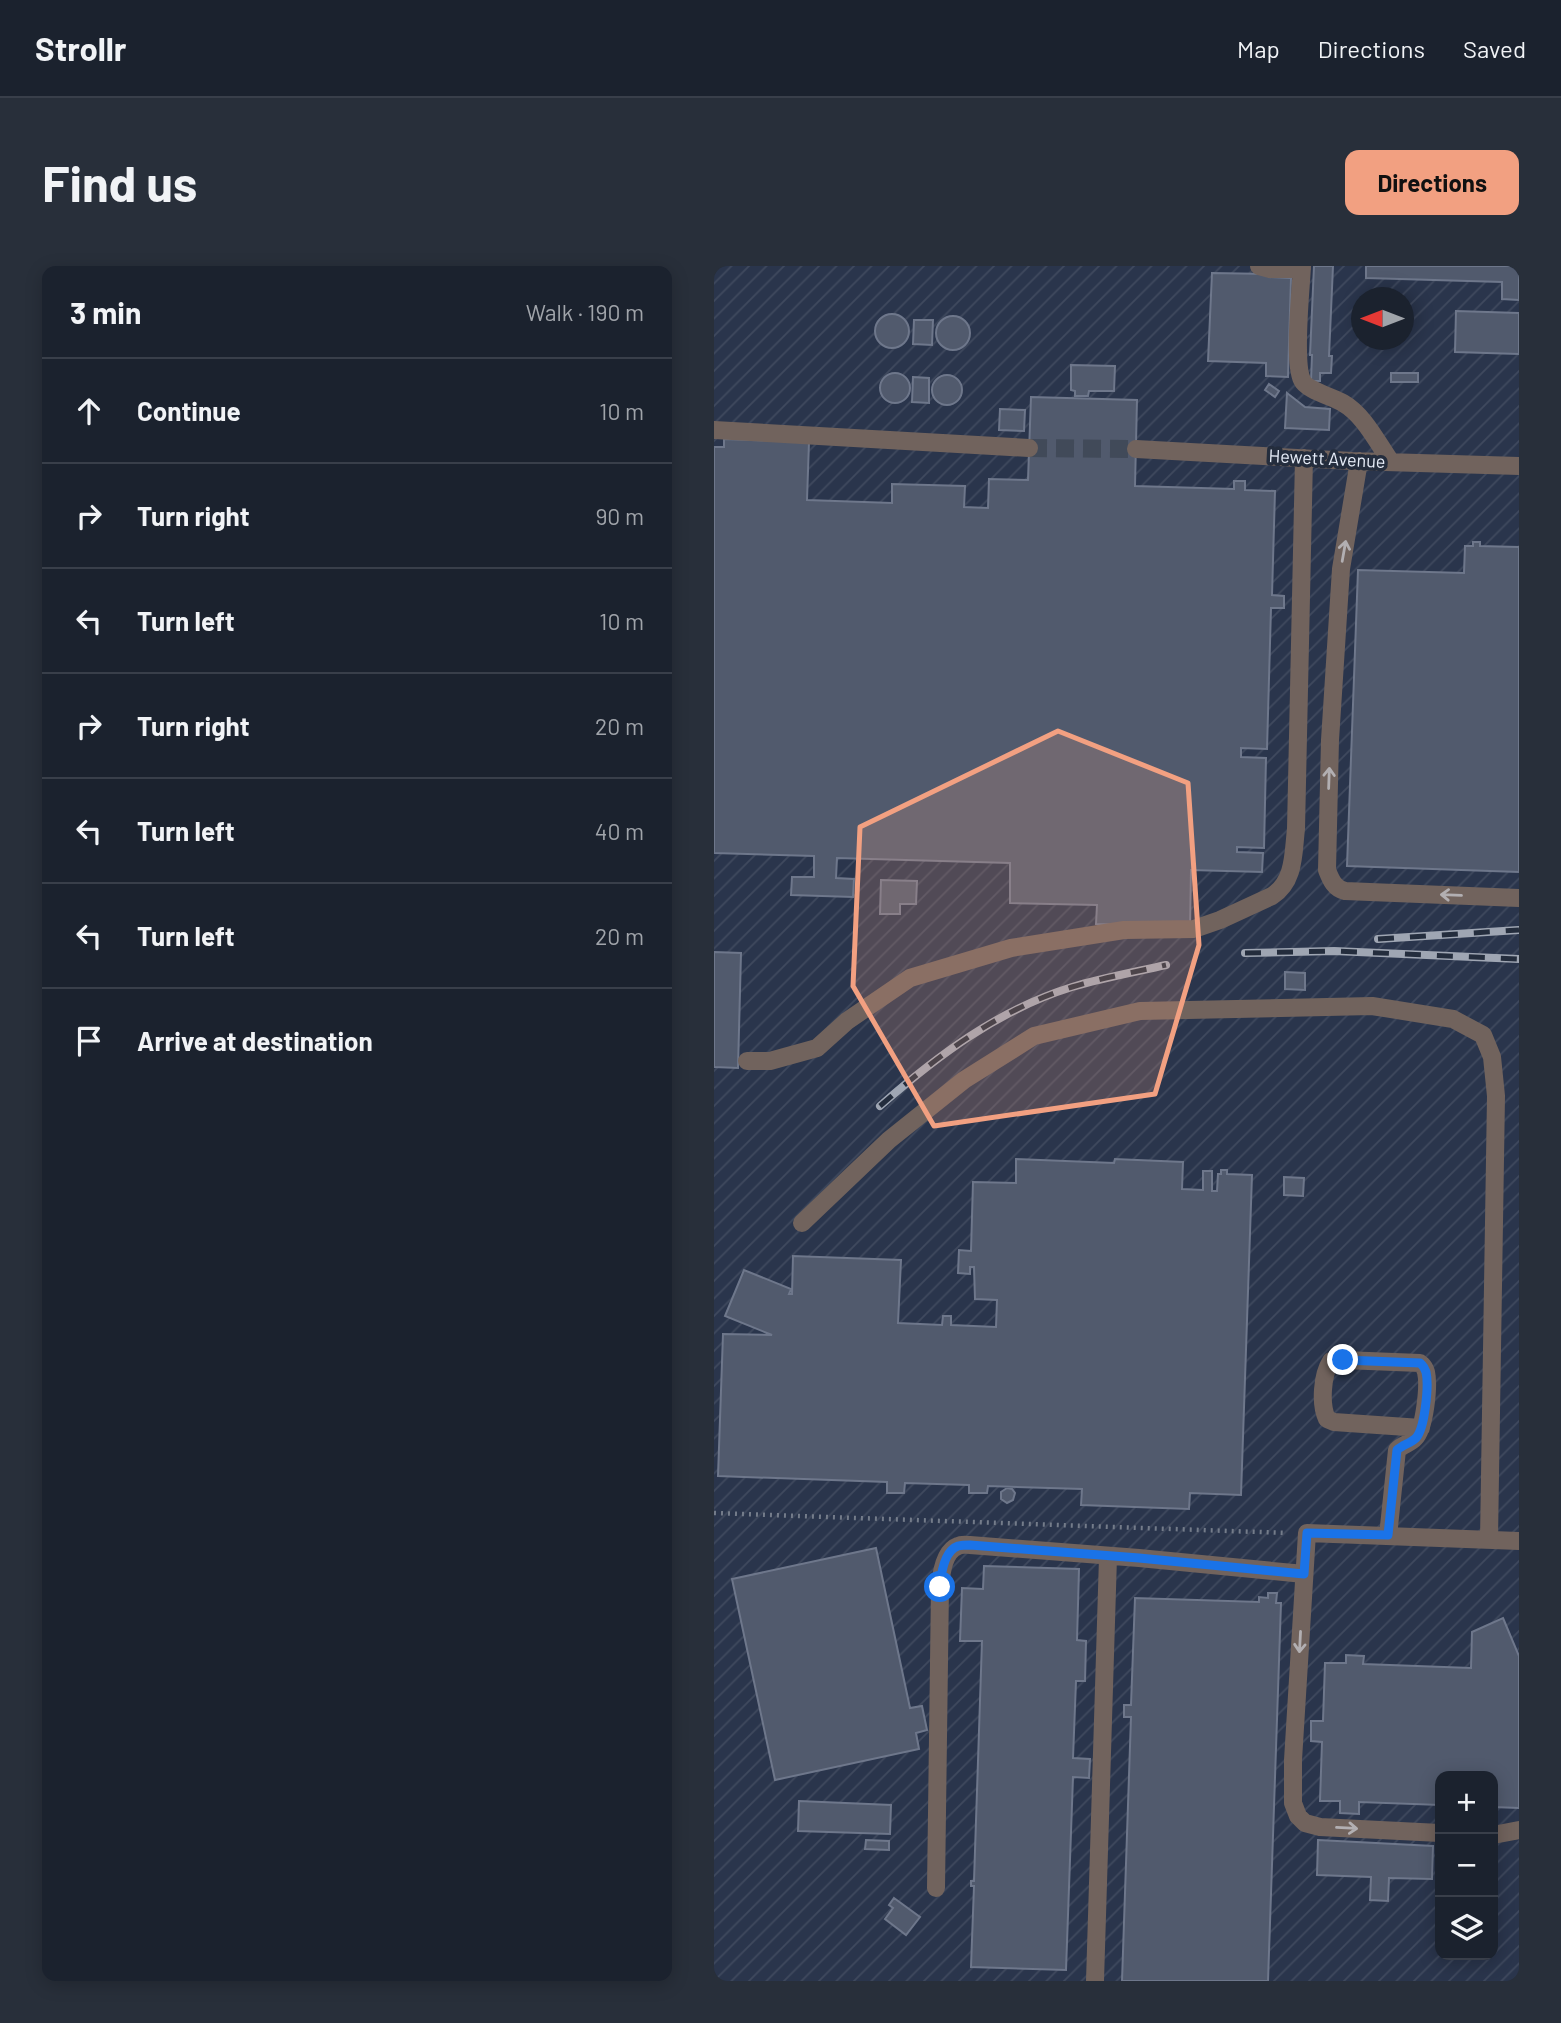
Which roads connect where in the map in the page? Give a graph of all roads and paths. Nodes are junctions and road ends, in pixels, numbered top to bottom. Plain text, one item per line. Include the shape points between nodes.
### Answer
1 (1259, 266) edge
2 (1302, 267) edge
3 (714, 430) edge
4 (1029, 449) tunnel mouth
5 (1136, 449) tunnel mouth
6 (1304, 458) junction
7 (1360, 461) junction
8 (1391, 462) junction
9 (1519, 466) edge
10 (1519, 898) edge
11 (747, 1061) dead end
12 (802, 1223) dead end
13 (1421, 1428) junction
14 (714, 1513) edge
15 (1307, 1533) junction
16 (1384, 1535) junction
17 (1489, 1539) junction
18 (1519, 1541) edge
19 (1108, 1557) junction
20 (1304, 1574) junction
21 (1519, 1830) edge
22 (1435, 1833) edge
23 (1498, 1834) edge
24 (936, 1888) dead end
25 (1095, 1981) edge

1 - 2 lane
2 - 8 lane via 1298,362 1302,380 1360,417
3 - 4 lane
5 - 6 lane, Hewett Avenue
6 - 7 lane, Hewett Avenue
6 - 11 lane via 1296,829 1292,866 1280,891 1194,929 1124,930 1011,948 910,978 847,1021 817,1048 770,1061
7 - 8 lane, Hewett Avenue
10 -> 7 lane via 1345,891 1333,884 1327,870 1341,569
8 - 9 lane, Hewett Avenue
12 - 17 lane via 921,1114 964,1080 1034,1037 1140,1011 1372,1006 1453,1019 1483,1035 1492,1057 1496,1096
13 - 13 lane via 1426,1375 1420,1363 1343,1360 1326,1368 1327,1419
13 - 16 lane via 1397,1450
14 - 15 path
15 - 16 lane
15 - 20 lane
16 - 17 lane
17 - 18 lane
19 - 20 lane
19 - 24 lane via 970,1545 950,1552 940,1587
19 - 25 lane
20 -> 22 lane via 1293,1760 1293,1803 1298,1816 1320,1827
21 - 23 lane

